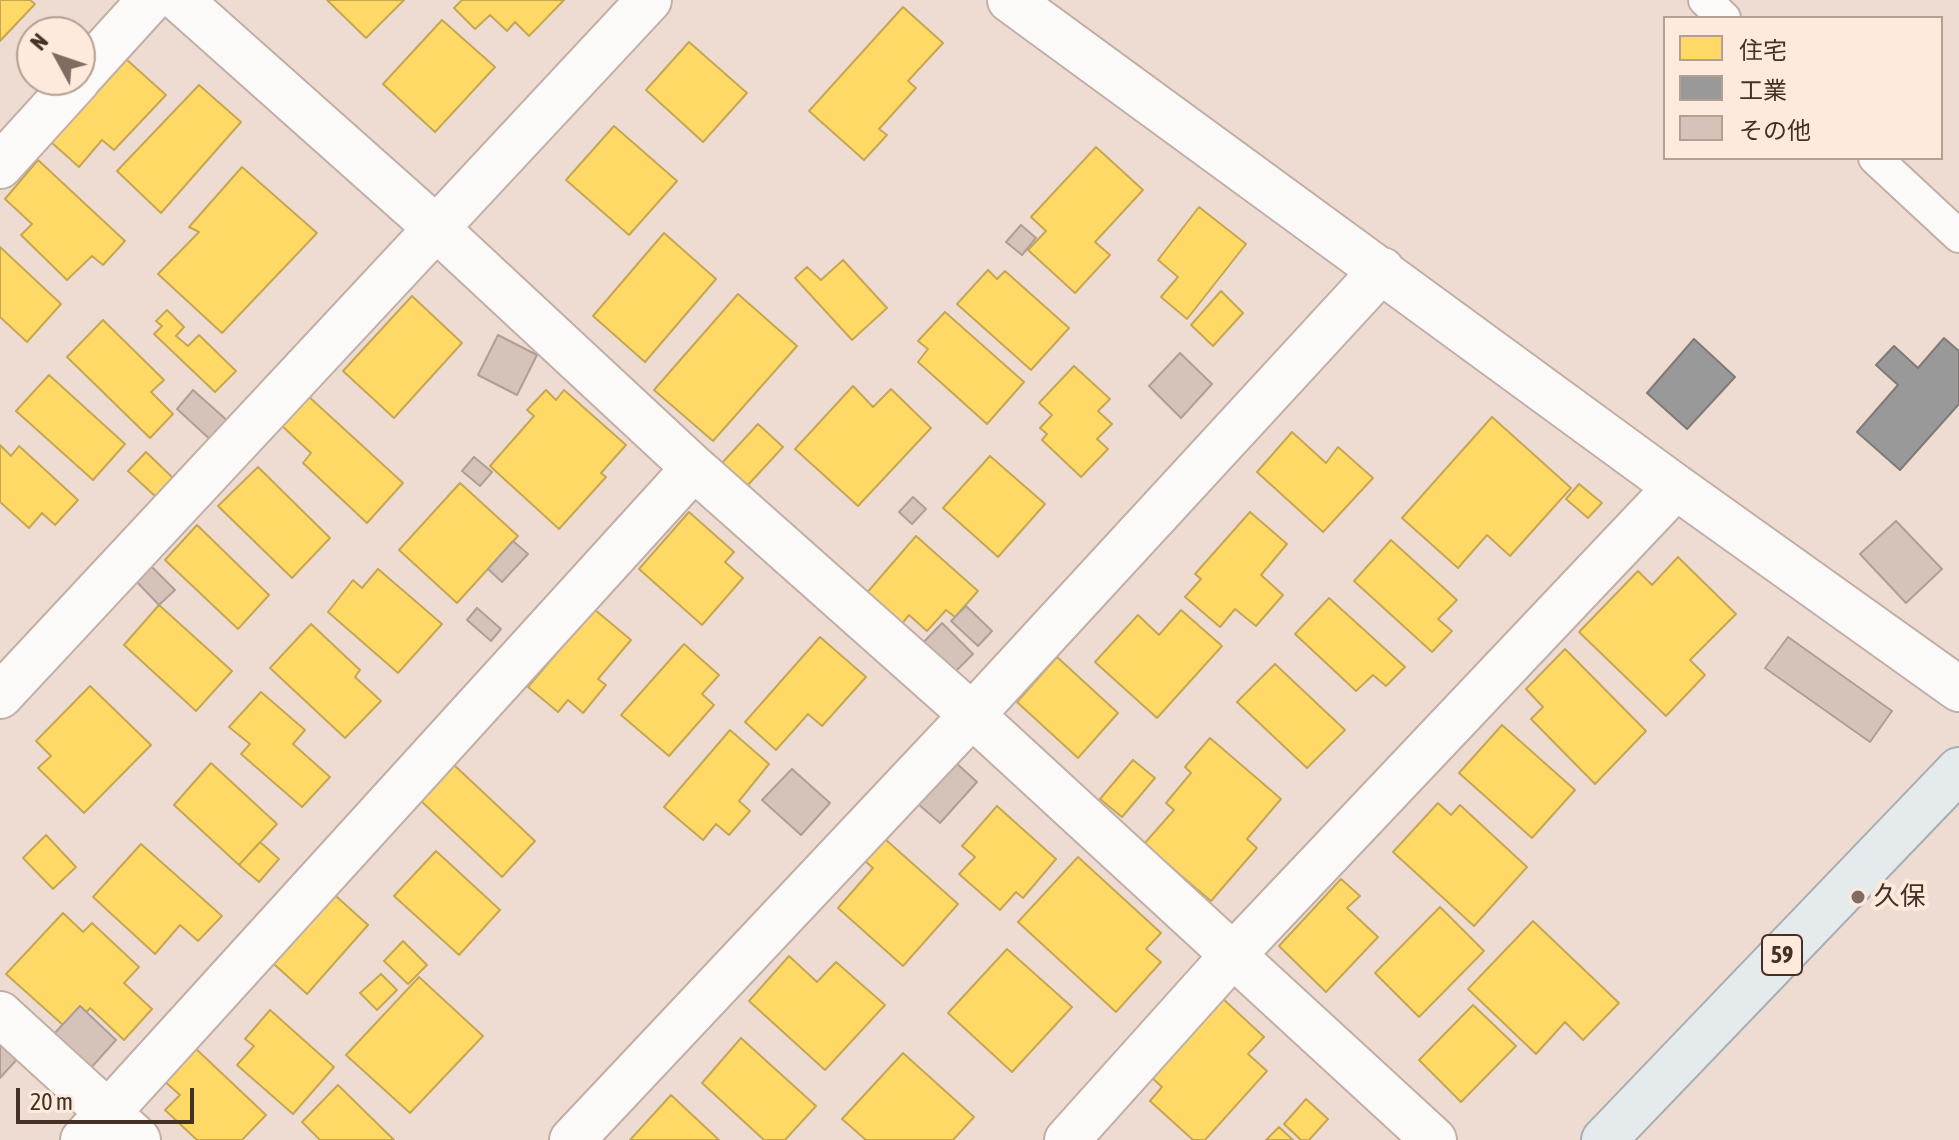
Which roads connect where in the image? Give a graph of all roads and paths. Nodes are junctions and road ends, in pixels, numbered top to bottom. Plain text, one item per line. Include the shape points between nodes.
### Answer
1 (150, 0) edge
2 (180, 0) edge
3 (649, 0) edge
4 (1010, 0) edge
5 (1705, 0) edge
6 (1722, 16) edge
7 (96, 60) edge
8 (64, 96) edge
9 (1877, 160) edge
10 (0, 166) edge
11 (436, 228) junction
12 (1959, 236) edge
13 (1382, 270) junction
14 (694, 468) junction
15 (1676, 487) junction
16 (1959, 689) edge
17 (0, 696) edge
18 (972, 715) junction
19 (1959, 770) edge
20 (1233, 955) junction
21 (0, 1014) edge
22 (110, 1131) edge
23 (572, 1140) edge
24 (1067, 1140) edge
25 (1434, 1140) edge
26 (1604, 1140) edge

1 - 7 street
2 - 11 street
3 - 11 street
4 - 13 street
5 - 6 lane
8 - 10 street
9 - 12 lane
11 - 14 street
11 - 17 street
13 - 15 street
13 - 18 street
14 - 18 street
14 - 22 street
15 - 16 street
15 - 20 street
18 - 20 street
18 - 23 street
19 - 26 main road, 59
20 - 24 street
20 - 25 street
21 - 22 street

